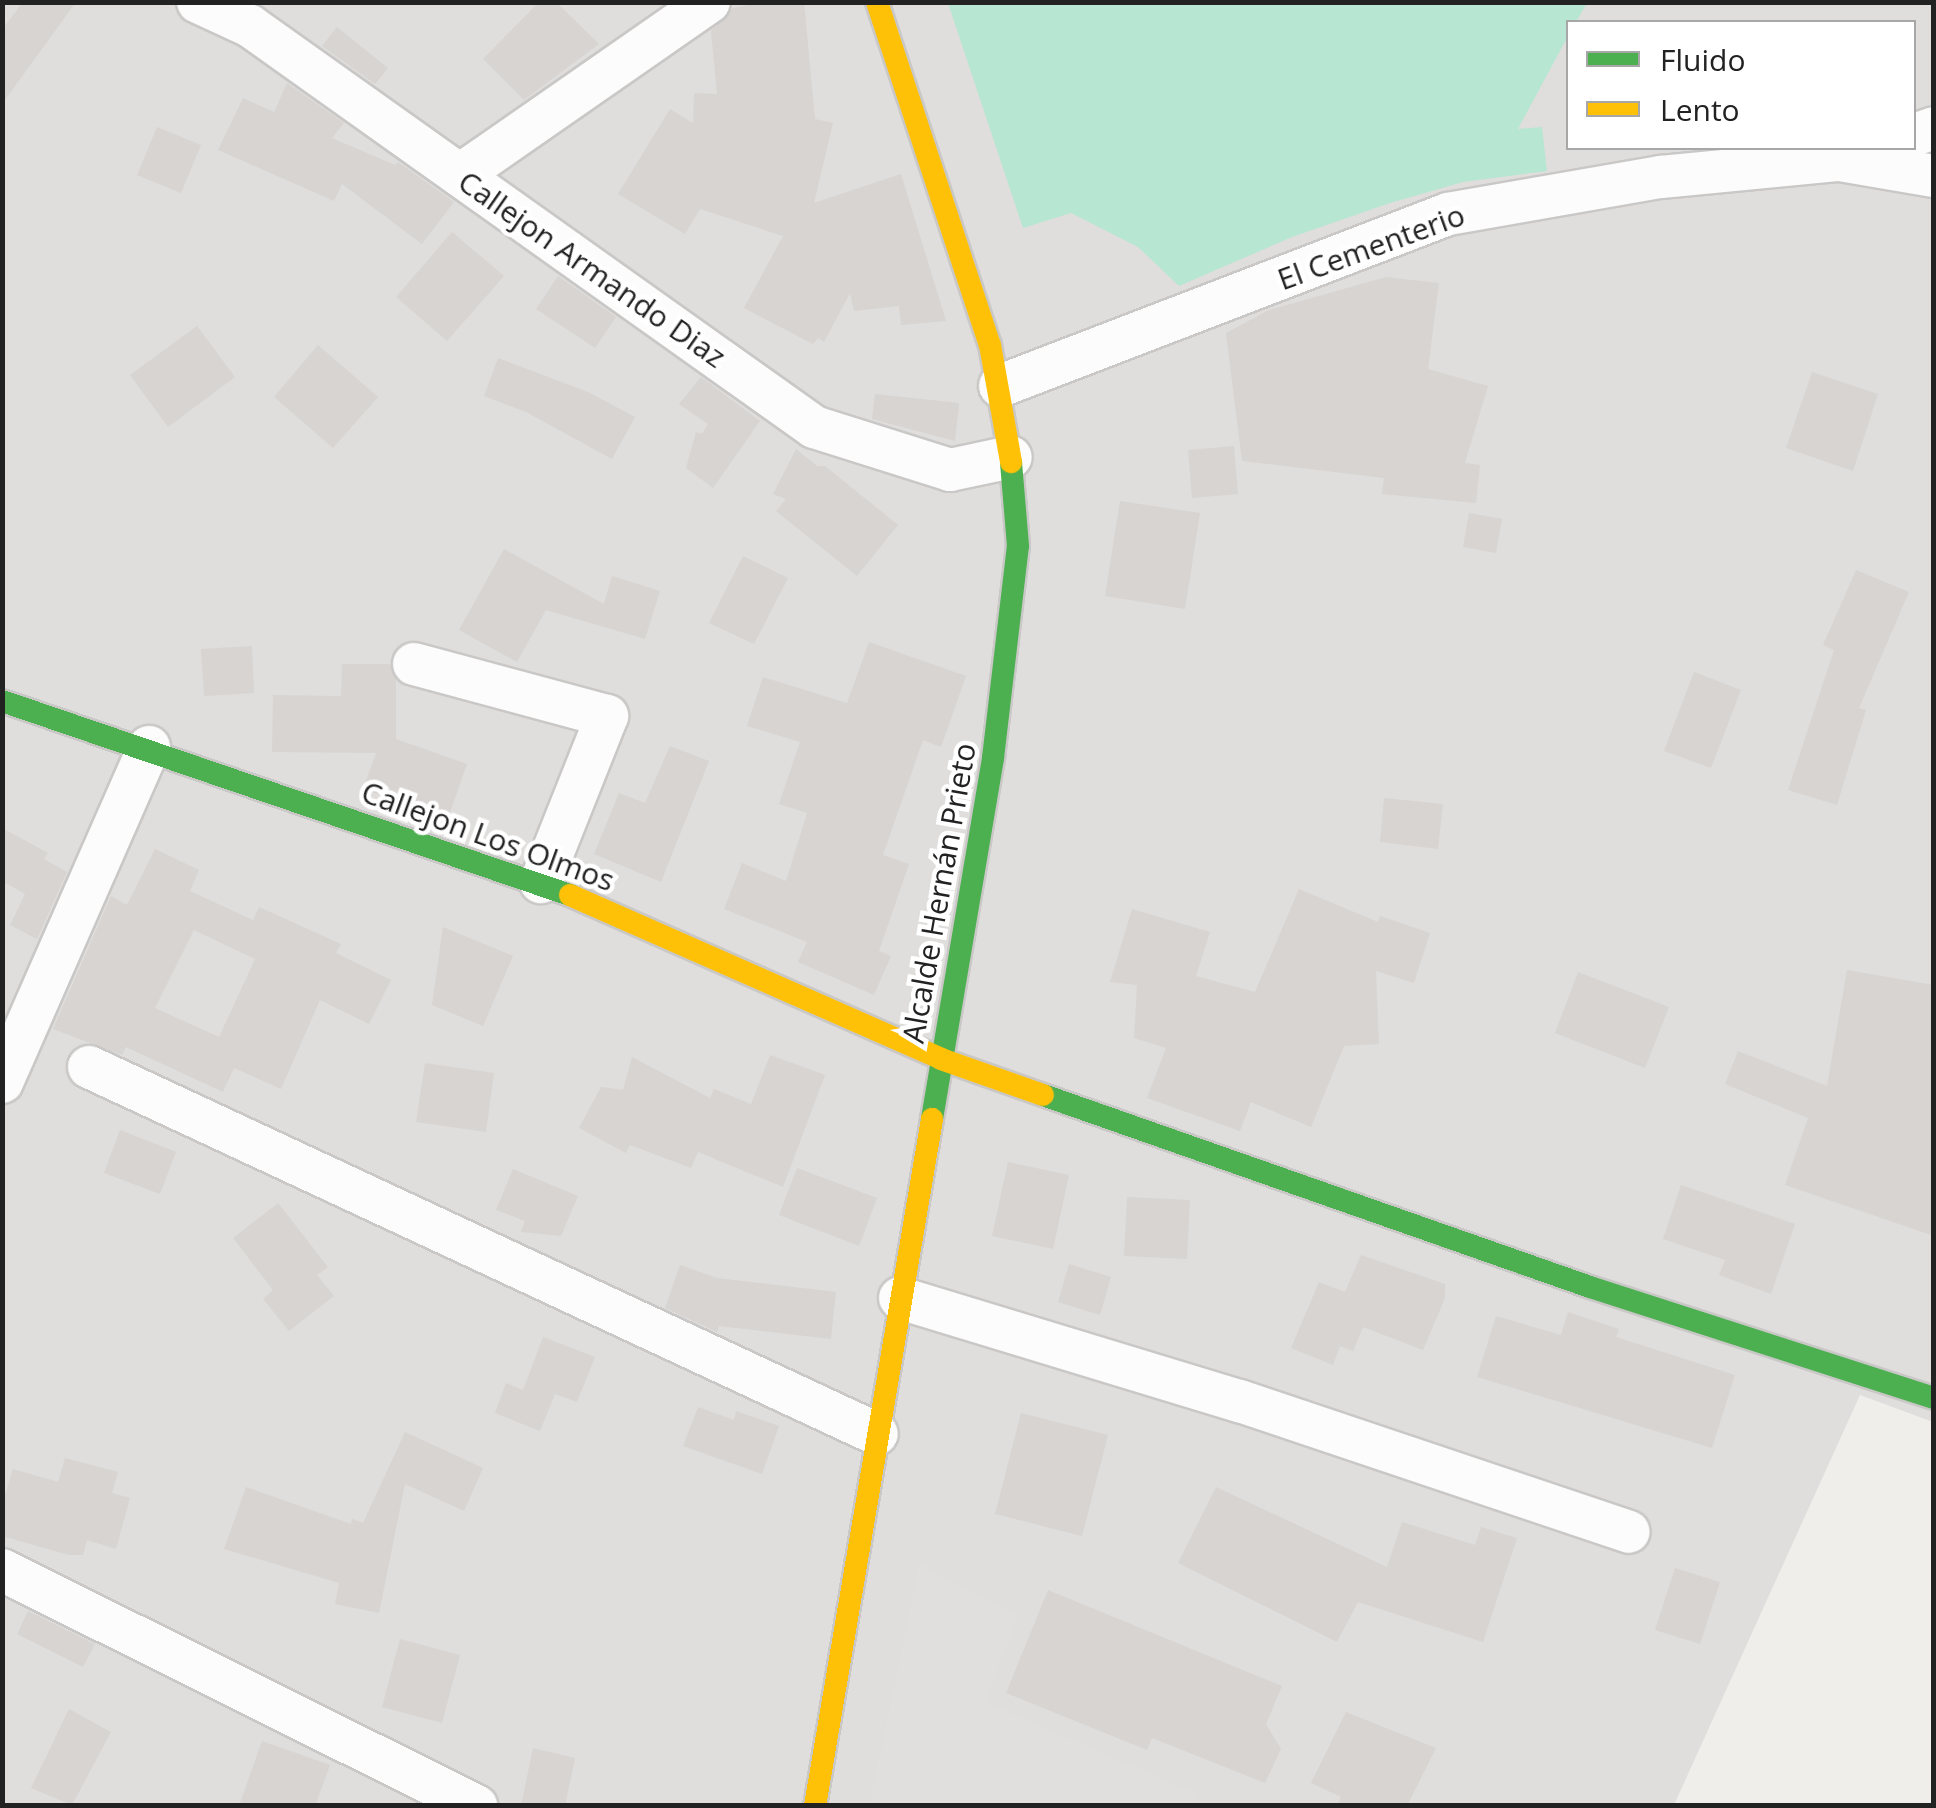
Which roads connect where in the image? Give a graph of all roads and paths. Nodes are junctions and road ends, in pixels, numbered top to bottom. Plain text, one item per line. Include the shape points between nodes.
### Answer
1 (198, 2) edge
2 (709, 2) edge
3 (877, 2) edge
4 (1858, 154) edge
5 (460, 174) junction
6 (1934, 176) edge
7 (1000, 386) junction
8 (1011, 457) junction
9 (414, 664) dead end
10 (2, 701) edge
11 (149, 746) junction
12 (540, 882) junction
13 (941, 1060) junction
14 (89, 1067) dead end
15 (2, 1082) edge
16 (900, 1298) junction
17 (1934, 1398) edge
18 (877, 1434) junction
19 (1629, 1532) dead end
20 (2, 1570) edge
21 (476, 1806) edge
22 (815, 1806) edge

1 - 5 street, Callejon Armando Diaz via 250,26
2 - 5 street
3 - 7 street, Alcalde Hernán Prieto
4 - 6 street, El Cementerio
4 - 7 street, El Cementerio via 1662,177 1448,214
5 - 8 street, Callejon Armando Diaz via 814,427 950,470
7 - 8 street, Alcalde Hernán Prieto
8 - 13 street, Alcalde Hernán Prieto via 1015,585
9 - 12 street via 608,716
10 - 11 street, Callejon Los Olmos
11 - 12 street, Callejon Los Olmos
11 - 15 street
12 - 13 street, Callejon Los Olmos
13 - 16 street, Alcalde Hernán Prieto
13 - 17 street, Callejon Los Olmos via 1590,1287
14 - 18 street
16 - 18 street, Alcalde Hernán Prieto
16 - 19 street via 1240,1401
18 - 22 street, Alcalde Hernán Prieto
20 - 21 street

